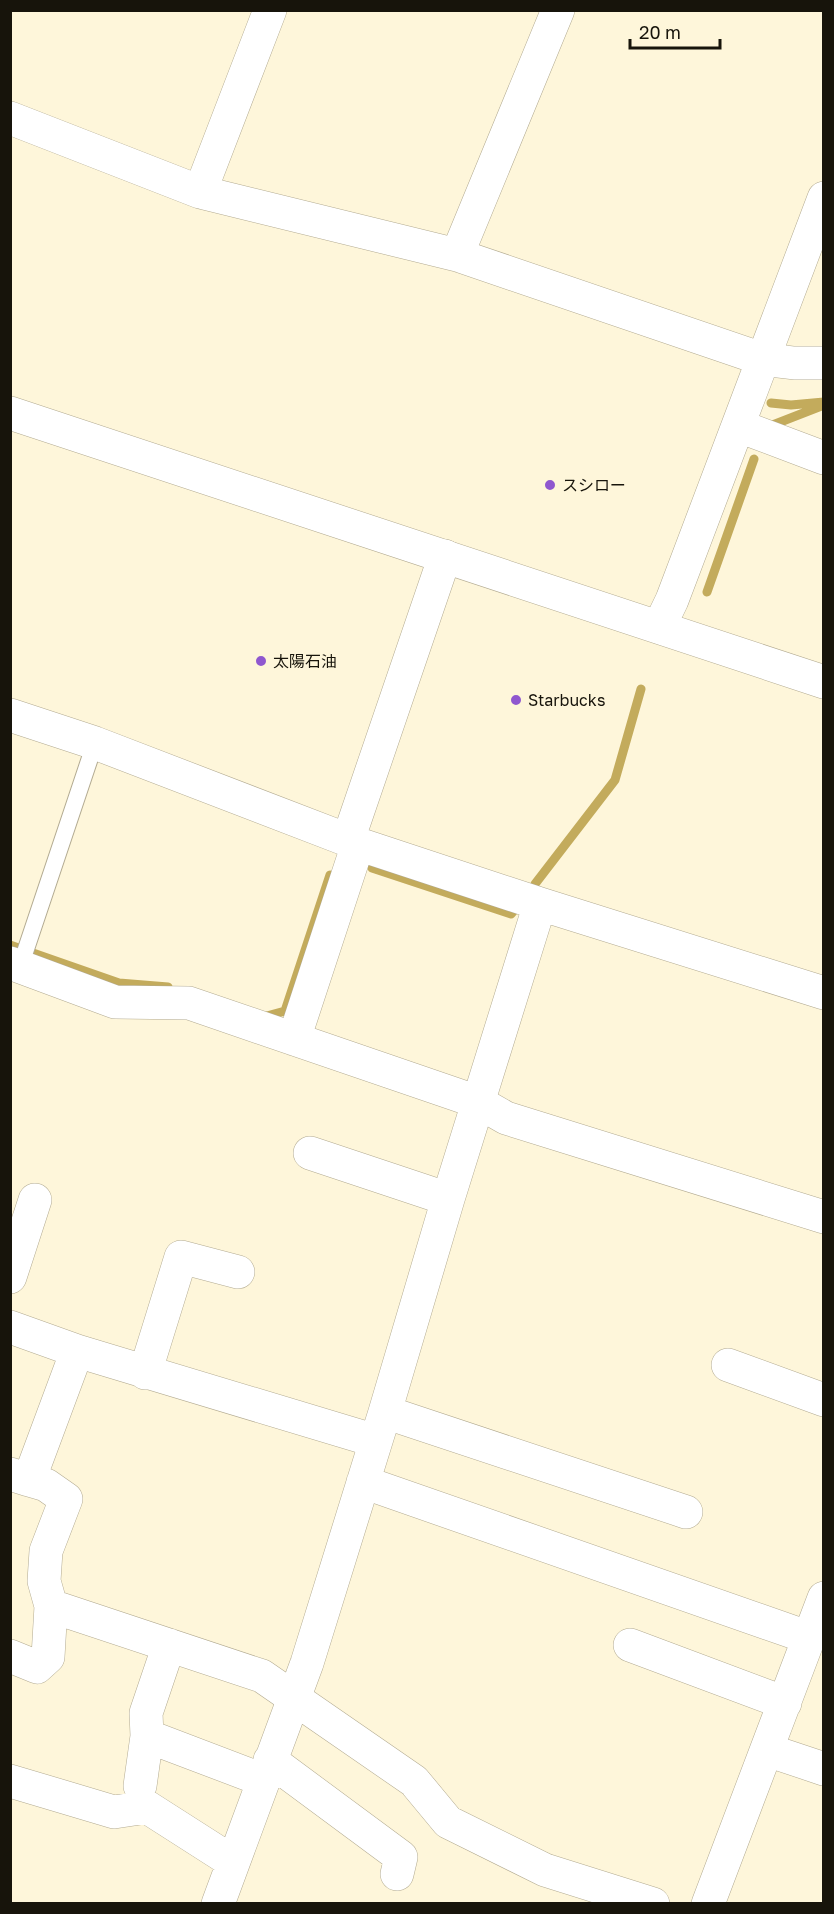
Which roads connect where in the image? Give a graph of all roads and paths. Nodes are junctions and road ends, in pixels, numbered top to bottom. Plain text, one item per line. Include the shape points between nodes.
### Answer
1 (270, 10) edge
2 (558, 10) edge
3 (10, 118) edge
4 (200, 192) junction
5 (824, 198) edge
6 (457, 255) junction
7 (762, 359) junction
8 (824, 363) edge
9 (10, 413) edge
10 (739, 426) junction
11 (824, 458) edge
12 (446, 556) junction
13 (659, 627) junction
14 (824, 682) edge
15 (10, 715) edge
16 (95, 743) junction
17 (353, 842) junction
18 (540, 904) junction
19 (21, 956) edge
20 (824, 993) edge
21 (294, 1039) junction
22 (478, 1102) junction
23 (310, 1154) dead end
24 (448, 1199) junction
25 (35, 1200) dead end
26 (824, 1217) edge
27 (238, 1272) dead end
28 (10, 1277) edge
29 (10, 1327) edge
30 (76, 1351) junction
31 (728, 1365) dead end
32 (145, 1373) junction
33 (824, 1400) edge
34 (380, 1427) junction
35 (20, 1477) edge
36 (363, 1482) junction
37 (686, 1512) dead end
38 (824, 1598) edge
39 (51, 1606) junction
40 (810, 1638) junction
41 (169, 1645) junction
42 (630, 1645) dead end
43 (10, 1656) edge
44 (293, 1698) junction
45 (785, 1703) junction
46 (147, 1736) junction
47 (767, 1750) junction
48 (824, 1769) edge
49 (267, 1770) junction
50 (10, 1780) edge
51 (140, 1786) dead end
52 (233, 1862) junction
53 (397, 1874) dead end
54 (218, 1904) edge
55 (653, 1904) edge
56 (708, 1904) edge

1 - 4 street
2 - 6 street
3 - 4 street
4 - 6 street
5 - 7 street
6 - 7 street
7 - 8 street
7 - 10 street
9 - 12 street
10 - 11 street
10 - 13 street
12 - 13 street
12 - 17 street
13 - 14 street
15 - 16 street
16 - 17 street
16 - 19 lane
17 - 18 street
17 - 21 street
18 - 20 street
18 - 22 street
19 - 21 street via 115,1002 189,1004
21 - 22 street
22 - 24 street
22 - 26 street via 506,1118
23 - 24 street
24 - 34 street
25 - 28 street
27 - 32 street via 181,1257
29 - 30 street
30 - 32 street
30 - 35 street
31 - 33 street
32 - 34 street
34 - 36 street
34 - 37 street
35 - 39 street via 46,1485 66,1499 46,1551 44,1581
36 - 40 street
36 - 44 street
38 - 40 street
39 - 41 street
39 - 43 street via 48,1657 37,1667
40 - 45 street
41 - 44 street via 262,1676
41 - 46 street via 146,1713
42 - 45 street
44 - 49 street
44 - 55 street via 414,1781 448,1822 545,1870
45 - 47 street
46 - 49 street
46 - 51 street
47 - 48 street
47 - 56 street
49 - 52 street
49 - 53 street via 401,1857
50 - 52 street via 114,1812 147,1807
52 - 54 street

